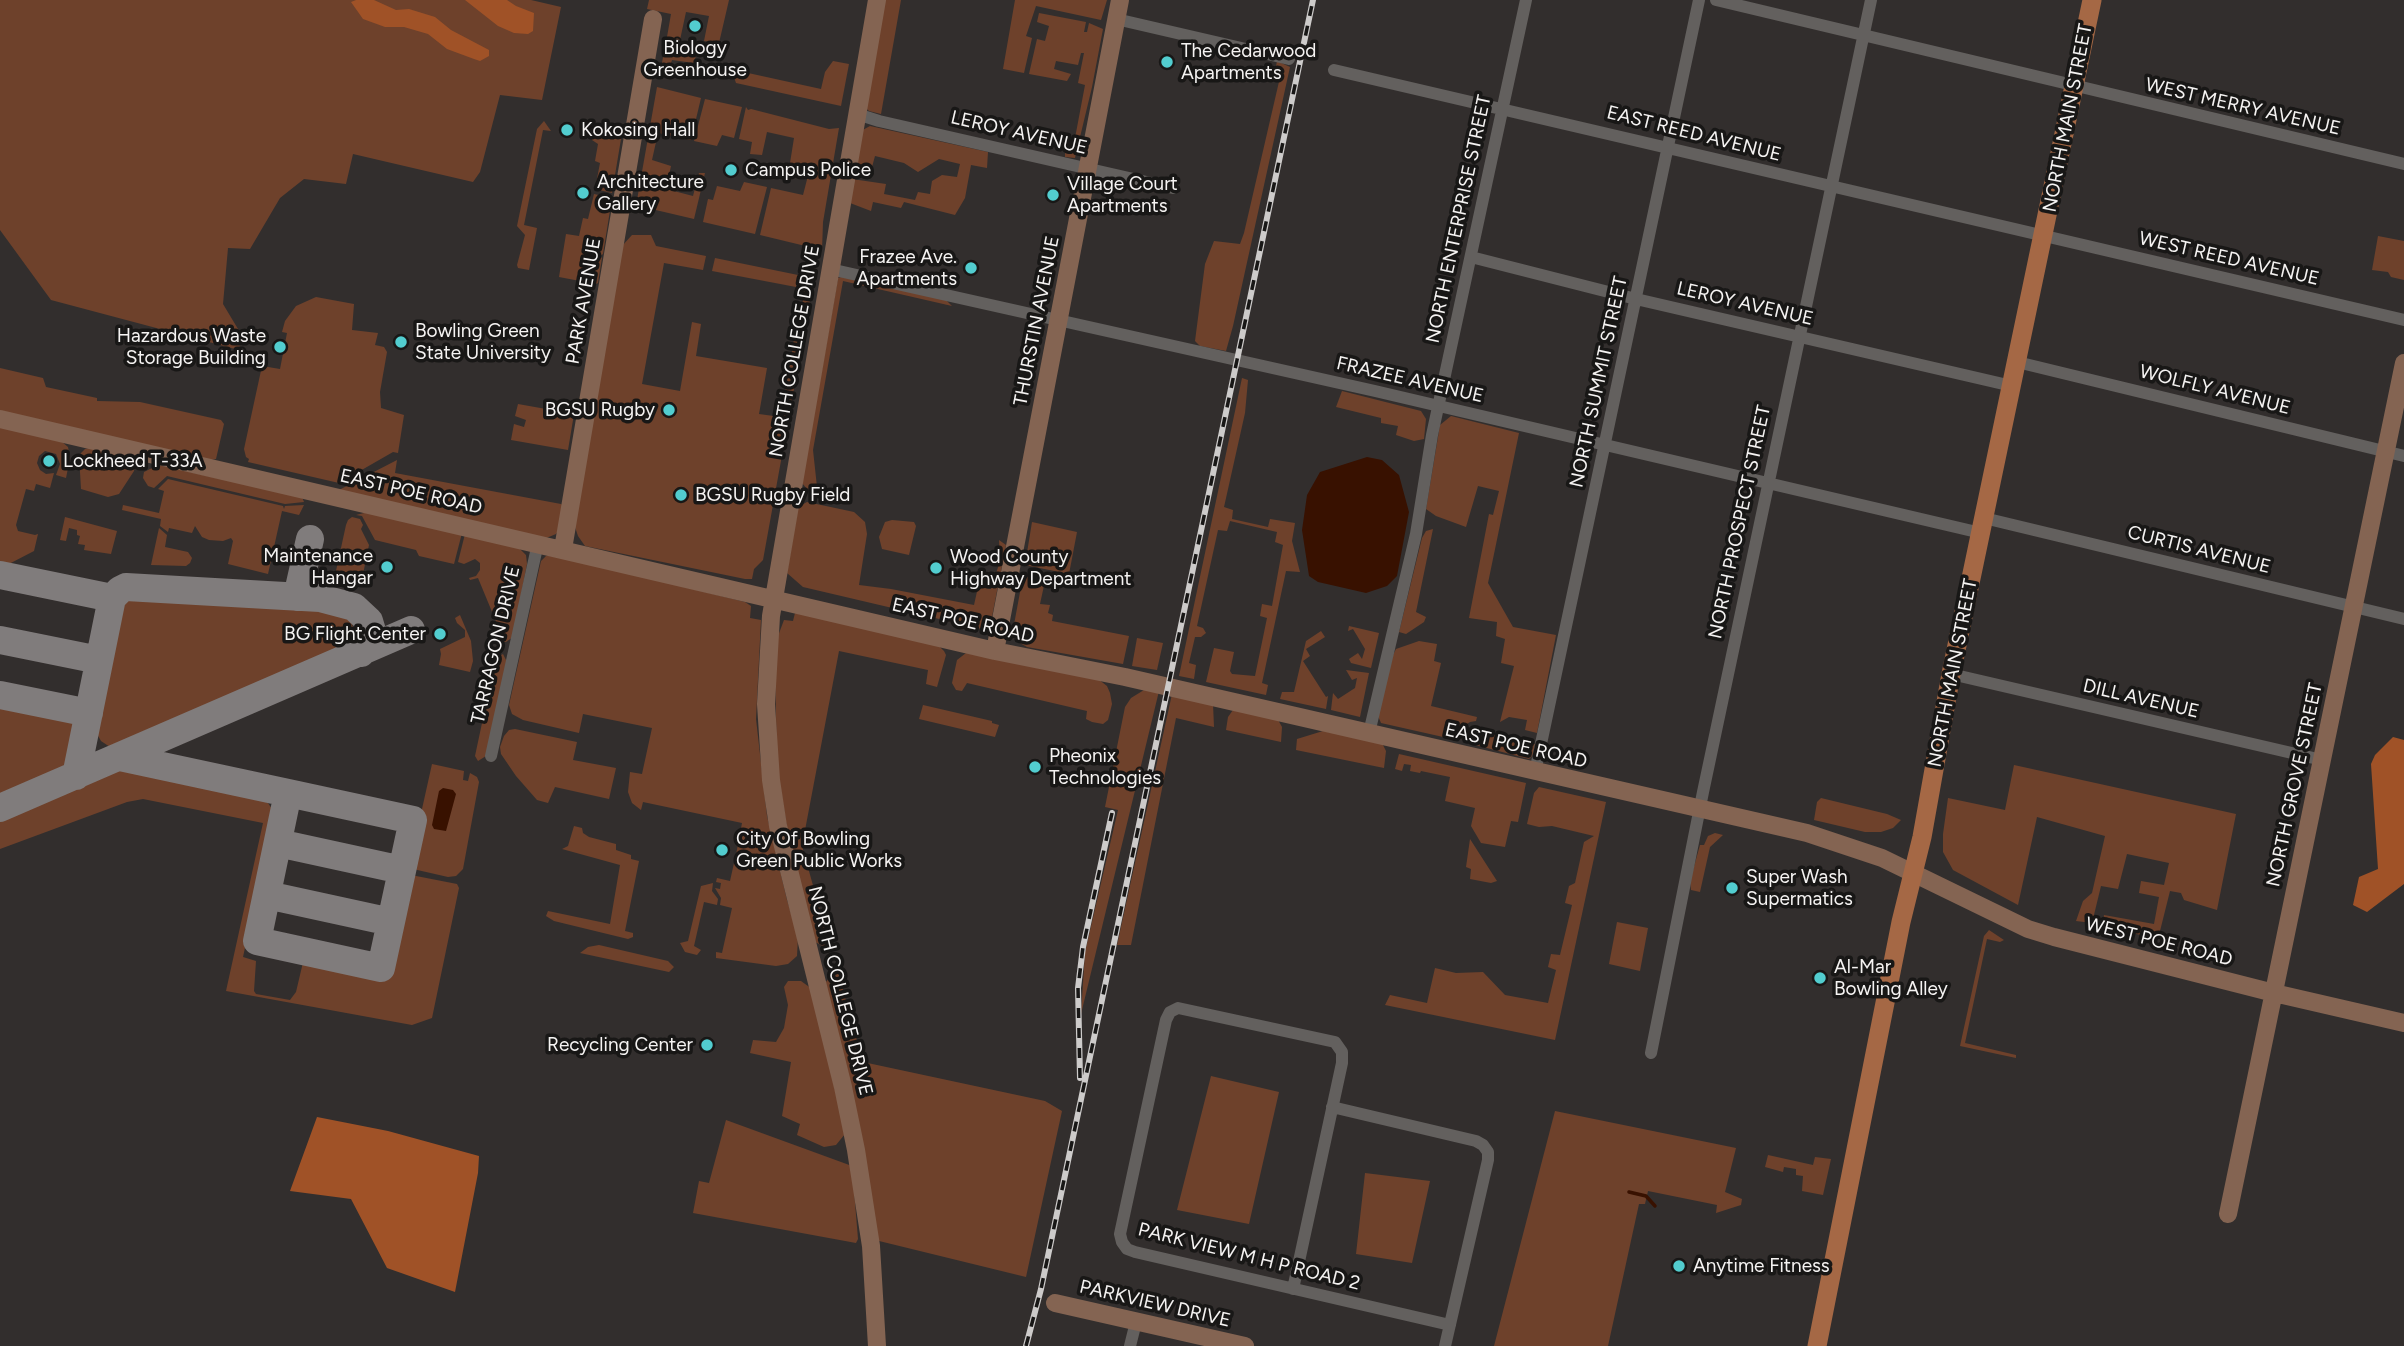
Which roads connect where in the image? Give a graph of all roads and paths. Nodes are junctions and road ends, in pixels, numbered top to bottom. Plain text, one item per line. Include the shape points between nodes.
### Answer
1 (877, 0) edge
2 (1120, 0) edge
3 (1526, 0) edge
4 (1699, 0) edge
5 (1716, 0) edge
6 (1871, 0) edge
7 (2092, 0) edge
8 (653, 19) dead end
9 (1116, 19) junction
10 (1863, 36) junction
11 (1289, 59) dead end
12 (1334, 70) dead end
13 (2074, 86) junction
14 (1503, 108) junction
15 (857, 114) junction
16 (1668, 147) junction
17 (2404, 164) edge
18 (1087, 168) junction
19 (1172, 188) dead end
20 (1831, 188) junction
21 (2045, 236) junction
22 (1471, 257) junction
23 (830, 269) junction
24 (1636, 299) junction
25 (2404, 320) edge
26 (1058, 322) junction
27 (1800, 337) junction
28 (2017, 362) junction
29 (2404, 363) edge
30 (2012, 386) junction
31 (1438, 406) junction
32 (0, 419) edge
33 (1605, 445) junction
34 (2386, 452) junction
35 (2404, 456) edge
36 (1768, 484) junction
37 (1983, 526) junction
38 (538, 543) junction
39 (563, 549) junction
40 (774, 598) junction
41 (2353, 607) junction
42 (2404, 619) edge
43 (995, 651) junction
44 (1951, 674) junction
45 (1369, 733) junction
46 (491, 756) dead end
47 (2322, 760) junction
48 (1535, 772) junction
49 (1700, 809) junction
50 (1913, 873) junction
51 (2274, 993) junction
52 (2404, 1023) edge
53 (1651, 1053) dead end
54 (1332, 1107) junction
55 (2228, 1214) dead end
56 (1293, 1289) junction
57 (1055, 1303) dead end
58 (1136, 1322) junction
59 (1450, 1325) junction
60 (877, 1346) edge
61 (1130, 1346) edge
62 (1245, 1346) edge
63 (1445, 1346) edge
64 (1817, 1346) edge

1 - 15 street, NORTH COLLEGE DRIVE
2 - 9 street, THURSTIN AVENUE
3 - 14 street, NORTH ENTERPRISE STREET
4 - 16 street, NORTH SUMMIT STREET
5 - 10 street, WEST MERRY AVENUE
6 - 10 street, NORTH PROSPECT STREET
7 - 13 main road, NORTH MAIN STREET
8 - 39 street, PARK AVENUE
9 - 11 street
9 - 18 street, THURSTIN AVENUE
10 - 13 street, WEST MERRY AVENUE
10 - 20 street, NORTH PROSPECT STREET
12 - 14 street, EAST REED AVENUE
13 - 17 street, WEST MERRY AVENUE
13 - 21 main road, NORTH MAIN STREET
14 - 16 street, EAST REED AVENUE
14 - 22 street, NORTH ENTERPRISE STREET
15 - 18 street, LEROY AVENUE
15 - 23 street, NORTH COLLEGE DRIVE
16 - 20 street, EAST REED AVENUE
16 - 24 street, NORTH SUMMIT STREET
18 - 19 street, LEROY AVENUE
18 - 26 street, THURSTIN AVENUE
20 - 21 street, EAST REED AVENUE
20 - 27 street, NORTH PROSPECT STREET
21 - 25 street, WEST REED AVENUE
21 - 28 main road, NORTH MAIN STREET
22 - 24 street, LEROY AVENUE
22 - 31 street, NORTH ENTERPRISE STREET
23 - 26 street, FRAZEE AVENUE
23 - 40 street, NORTH COLLEGE DRIVE
24 - 27 street, LEROY AVENUE
24 - 33 street, NORTH SUMMIT STREET
26 - 31 street, FRAZEE AVENUE
26 - 43 street, THURSTIN AVENUE
27 - 30 street, LEROY AVENUE
27 - 36 street, NORTH PROSPECT STREET
28 - 30 main road, NORTH MAIN STREET
28 - 34 street, WOLFLY AVENUE
29 - 34 street, NORTH GROVE STREET
30 - 37 main road, NORTH MAIN STREET
31 - 33 street, FRAZEE AVENUE
31 - 45 street, NORTH ENTERPRISE STREET via 1416,534
32 - 38 street, EAST POE ROAD
33 - 36 street, FRAZEE AVENUE
33 - 48 street, NORTH SUMMIT STREET
34 - 35 street, WOLFLY AVENUE
34 - 41 street, NORTH GROVE STREET
36 - 37 street, FRAZEE AVENUE
36 - 49 street, NORTH PROSPECT STREET
37 - 41 street, CURTIS AVENUE
37 - 44 main road, NORTH MAIN STREET
38 - 39 street, EAST POE ROAD
38 - 46 street, TARRAGON DRIVE
39 - 40 street, EAST POE ROAD
40 - 43 street, EAST POE ROAD
40 - 60 street, NORTH COLLEGE DRIVE via 766,705 771,780 792,886 855,1140 870,1246
41 - 42 street, CURTIS AVENUE
41 - 47 street, NORTH GROVE STREET
43 - 45 street, EAST POE ROAD
44 - 47 street, DILL AVENUE
44 - 50 main road, NORTH MAIN STREET
45 - 48 street, EAST POE ROAD
47 - 51 street, NORTH GROVE STREET
48 - 49 street, EAST POE ROAD
49 - 50 street, EAST POE ROAD via 1807,833
49 - 53 street, NORTH PROSPECT STREET
50 - 51 street, WEST POE ROAD via 2028,929
50 - 64 main road, NORTH MAIN STREET
51 - 52 street, WEST POE ROAD
51 - 55 street, NORTH GROVE STREET
54 - 56 street
54 - 56 street, PARK VIEW M H P ROAD 2 via 1342,1052 1335,1042 1188,1009 1170,1012 1120,1234 1122,1242 1135,1252
54 - 59 street via 1476,1141 1488,1152
56 - 59 street, PARK VIEW M H P ROAD 2
57 - 58 street, PARKVIEW DRIVE
58 - 61 street
58 - 62 street, PARKVIEW DRIVE
59 - 63 street

